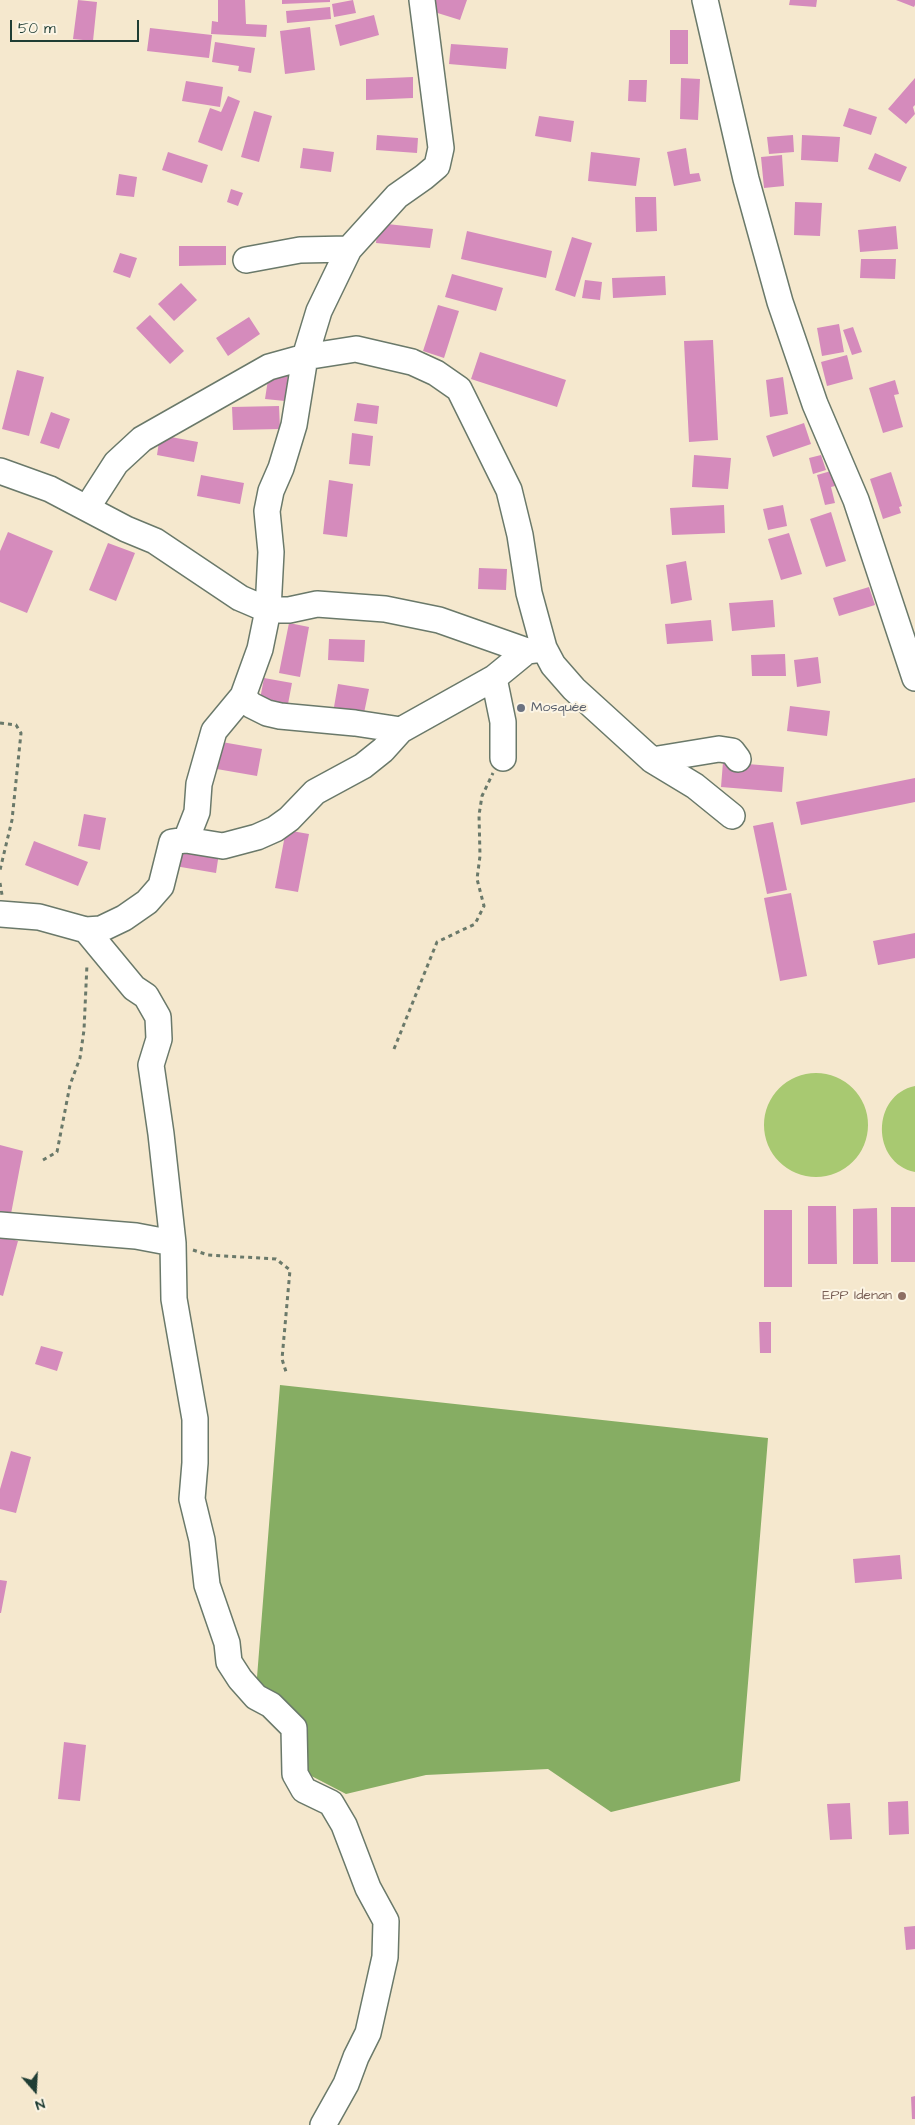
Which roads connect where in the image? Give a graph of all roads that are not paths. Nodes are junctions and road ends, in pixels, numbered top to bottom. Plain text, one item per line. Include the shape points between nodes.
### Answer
1 (422, 0) edge
2 (705, 0) edge
3 (349, 249) junction
4 (246, 260) dead end
5 (305, 357) junction
6 (0, 472) edge
7 (87, 508) junction
8 (268, 610) junction
9 (536, 650) junction
10 (494, 678) junction
11 (915, 678) edge
12 (243, 696) junction
13 (401, 730) junction
14 (503, 758) road end
15 (652, 760) junction
16 (738, 760) dead end
17 (732, 816) dead end
18 (186, 840) junction
19 (0, 914) edge
20 (92, 936) junction
21 (0, 1225) edge
22 (174, 1244) junction
23 (323, 2125) edge

1 - 3 street via 441,148 436,166 397,196
2 - 11 street via 746,180 780,302 815,404 856,500
3 - 4 street via 300,250
3 - 5 street via 320,311
5 - 7 street via 270,367 142,438 116,463
5 - 8 street via 294,425 267,511 271,552
5 - 9 street via 364,351 412,362 436,373 458,389 509,490 520,535
6 - 7 street via 50,489
7 - 8 street via 155,541 240,598
8 - 9 street via 289,610 317,604 385,609 439,620
8 - 12 street via 260,649
9 - 10 street
9 - 15 street
10 - 13 street
10 - 14 street via 503,722
12 - 13 street via 251,705 280,716 355,722
12 - 18 street via 214,731 200,784 197,812
13 - 18 street via 363,766 315,792 276,829 223,846
15 - 16 street via 719,749 732,751
15 - 17 street via 695,786
18 - 20 street via 172,842 161,886 147,902
19 - 20 street via 39,917
20 - 22 street via 134,988 146,996 158,1017 159,1039 151,1065
21 - 22 street via 136,1236
22 - 23 street via 174,1299 195,1419 192,1499 202,1540 207,1585 227,1643 229,1662 256,1697 271,1705 294,1728 295,1774 304,1790 330,1803 344,1825 368,1888 386,1921 385,1957 368,2034

